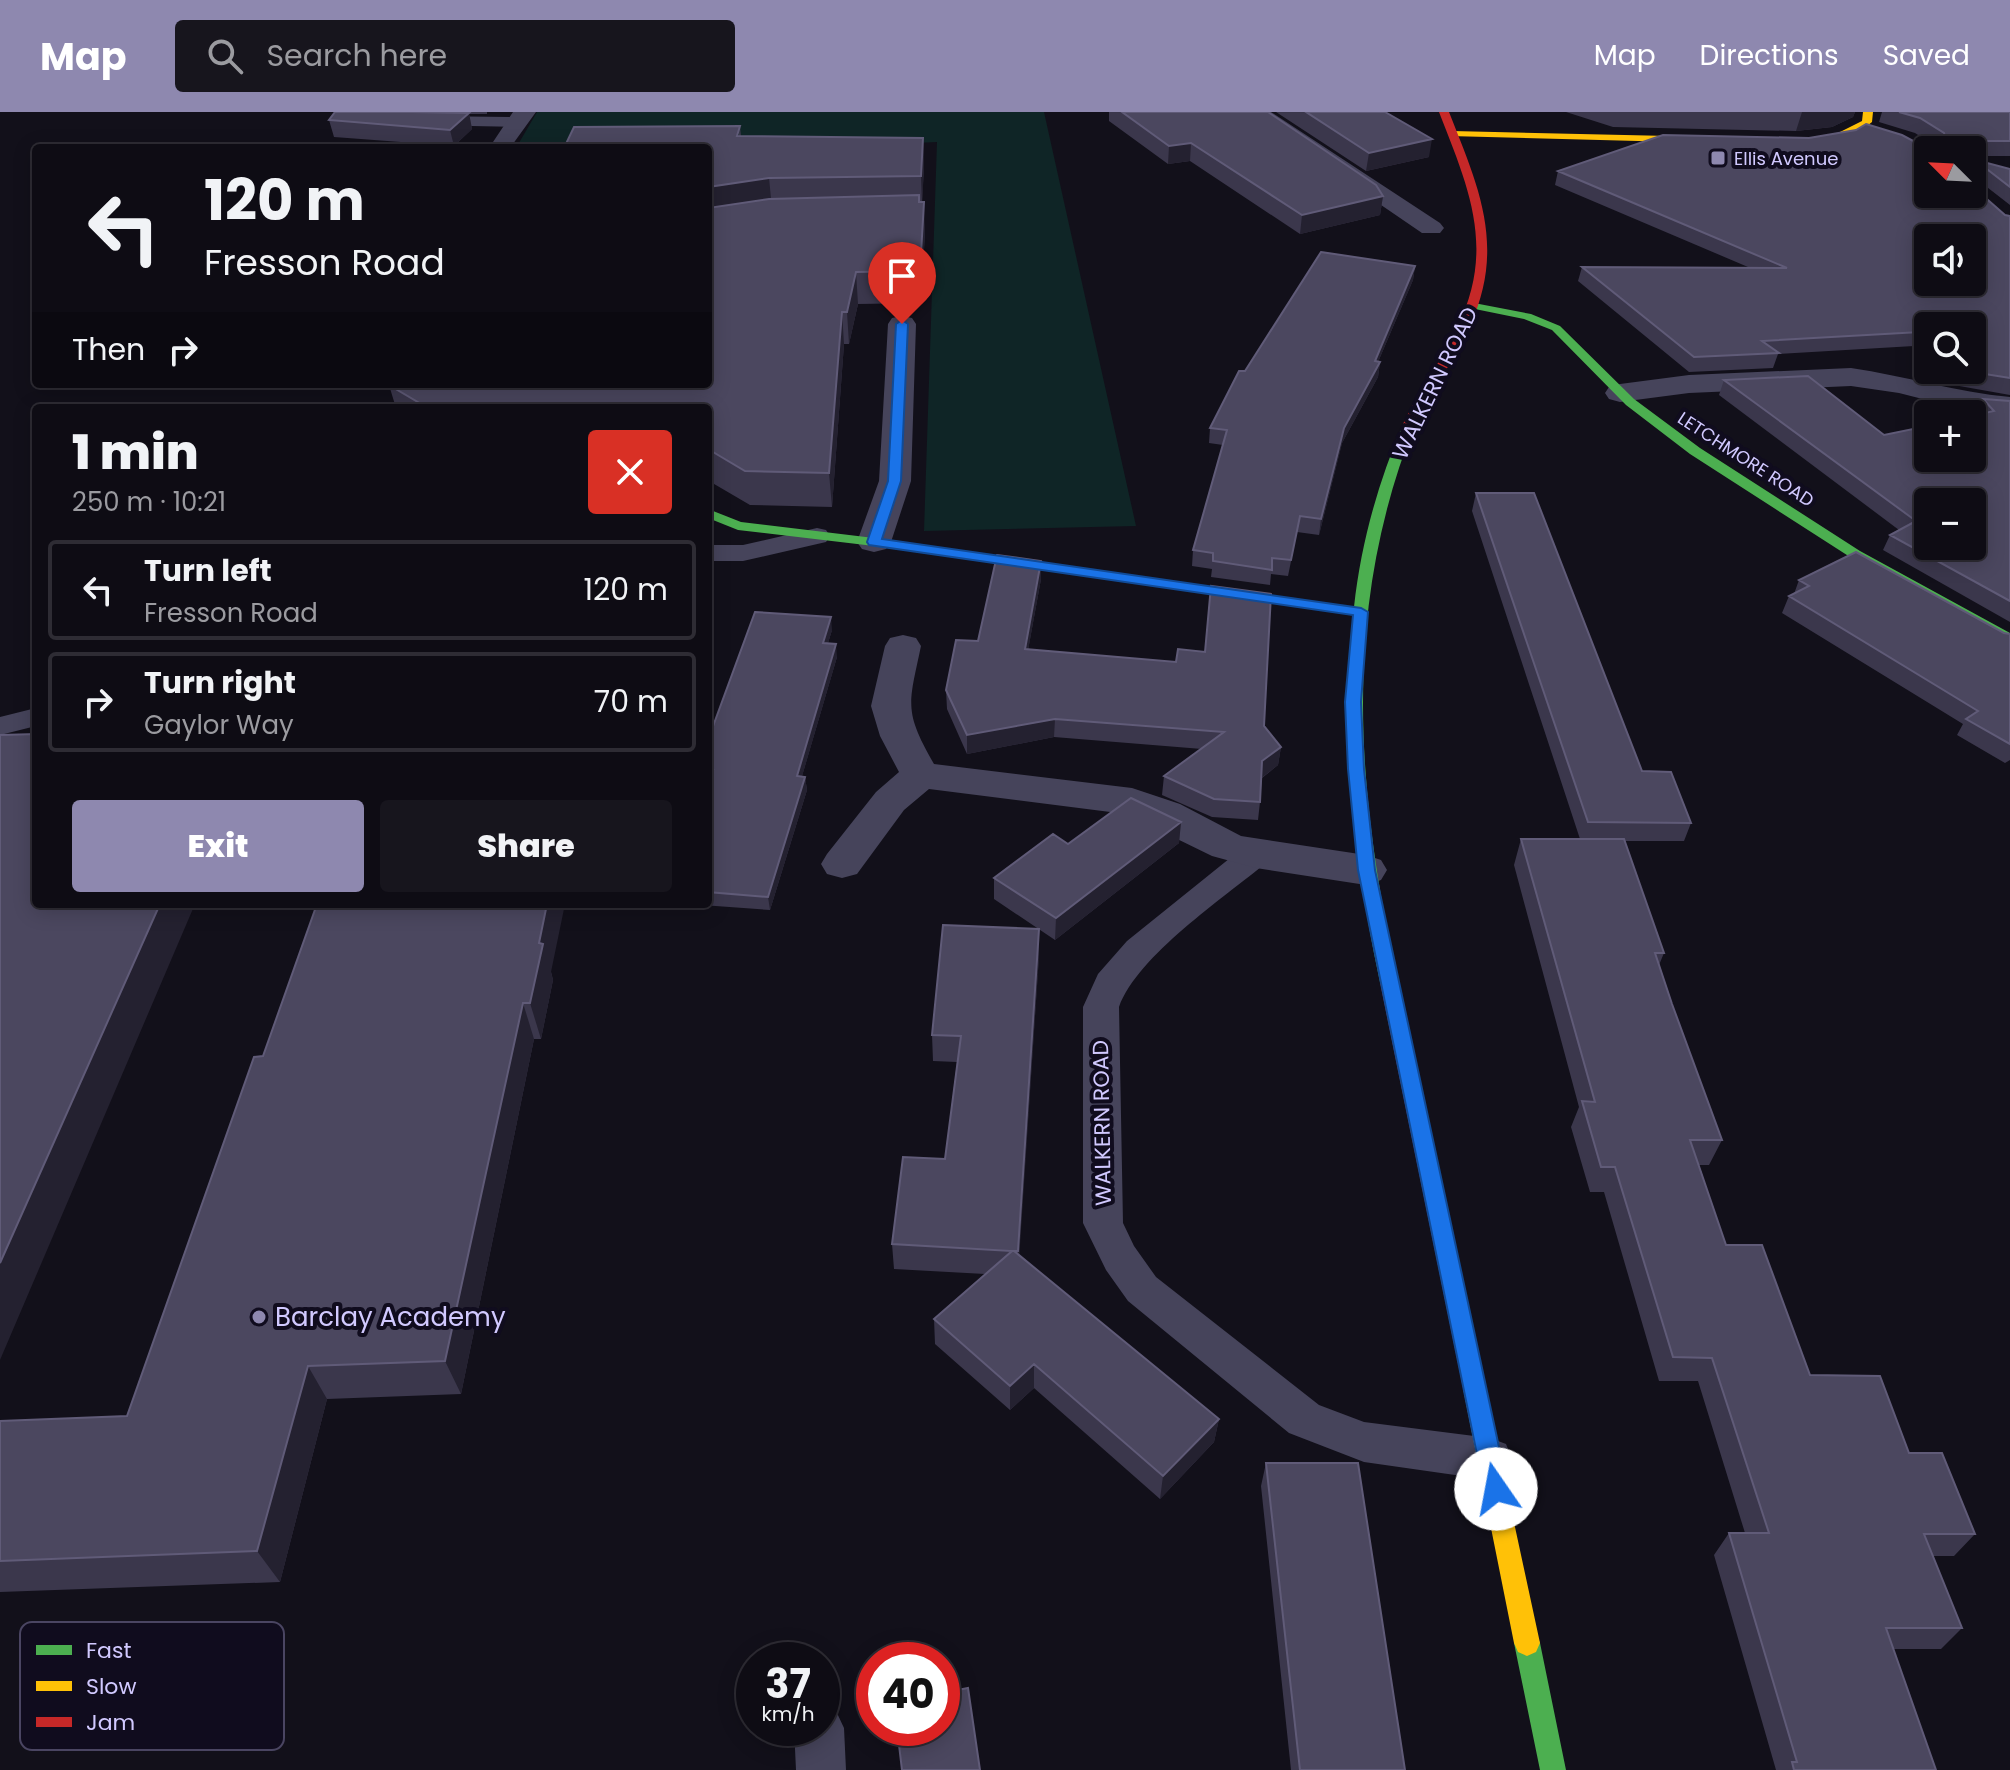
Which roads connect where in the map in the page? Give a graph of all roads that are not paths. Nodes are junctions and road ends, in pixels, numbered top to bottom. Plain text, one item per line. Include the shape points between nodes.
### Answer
1 (1256, 112) edge
2 (1444, 112) edge
3 (522, 117) edge
4 (1865, 119) edge
5 (407, 121) edge
6 (1452, 134) junction
7 (1890, 135) edge
8 (1739, 141) edge
9 (1782, 141) edge
10 (501, 144) edge
11 (1431, 228) dead end
12 (1474, 306) junction
13 (902, 324) dead end
14 (1620, 393) junction
15 (2010, 406) edge
16 (712, 515) edge
17 (817, 536) junction
18 (874, 542) junction
19 (712, 553) edge
20 (1361, 612) junction
21 (2010, 639) edge
22 (903, 646) dead end
23 (32, 718) edge
24 (0, 726) edge
25 (921, 775) junction
26 (1256, 854) junction
27 (842, 864) dead end
28 (1366, 870) junction
29 (1490, 1459) junction
30 (820, 1746) edge
31 (821, 1770) edge
32 (1553, 1770) edge

1 - 11 street
2 - 6 street, WALKERN ROAD
3 - 5 lane
3 - 10 street
4 - 7 street
4 - 9 street via 1837,136
6 - 8 street
6 - 12 street, WALKERN ROAD via 1486,249
12 - 14 street, LETCHMORE ROAD via 1556,328
12 - 20 street, WALKERN ROAD via 1402,438 1378,516
13 - 18 street via 895,481
14 - 15 street via 1689,384 1851,377
14 - 21 street, LETCHMORE ROAD via 1761,496
16 - 17 street via 738,526
17 - 18 street
17 - 19 lane via 743,553
18 - 20 street
20 - 28 street, WALKERN ROAD via 1353,702
22 - 25 street via 890,706 899,736
23 - 24 lane
25 - 26 street via 1132,801 1227,846
25 - 27 street via 890,801
26 - 28 street
26 - 29 lane, WALKERN ROAD via 1139,950 1110,983 1101,1007 1103,1223 1142,1289 1304,1419 1364,1442
28 - 29 street, WALKERN ROAD
29 - 32 street, WALKERN ROAD
30 - 31 lane

